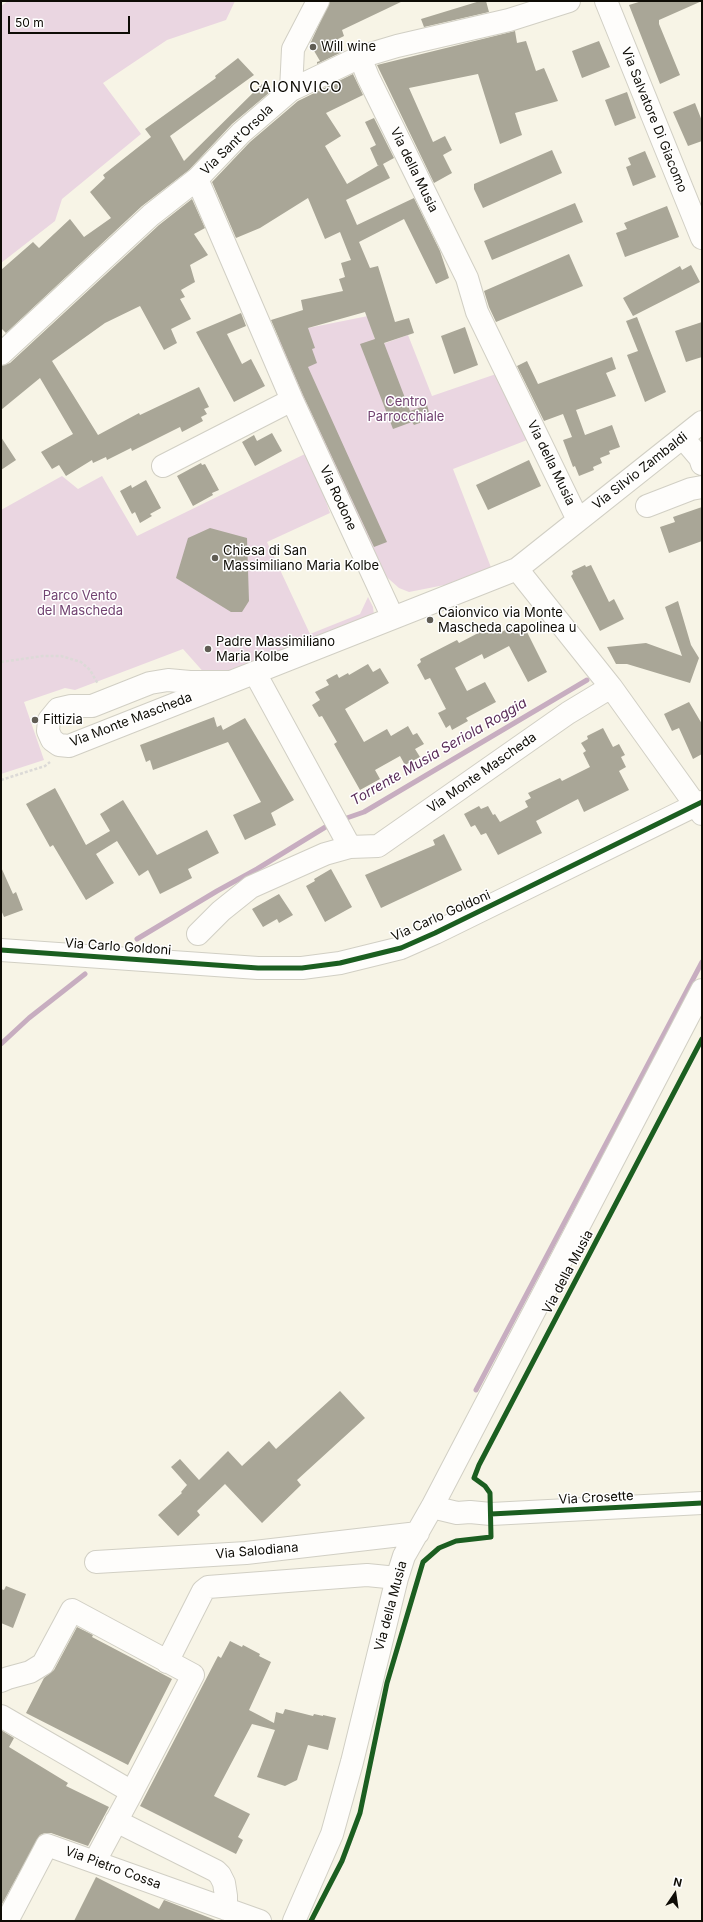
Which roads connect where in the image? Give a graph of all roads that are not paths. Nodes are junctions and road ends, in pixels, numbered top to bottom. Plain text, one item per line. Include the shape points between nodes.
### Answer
1 (318, 1) edge
2 (569, 1) edge
3 (606, 1) edge
4 (360, 57) junction
5 (291, 90) junction
6 (197, 179) junction
7 (702, 238) edge
8 (1, 354) edge
9 (292, 400) junction
10 (702, 422) edge
11 (683, 438) junction
12 (702, 464) edge
13 (163, 466) dead end
14 (702, 487) edge
15 (647, 506) dead end
16 (578, 520) junction
17 (517, 569) junction
18 (393, 618) junction
19 (255, 673) junction
20 (231, 682) junction
21 (611, 687) junction
22 (700, 807) edge
23 (350, 847) junction
24 (198, 934) dead end
25 (1, 950) edge
26 (702, 990) edge
27 (702, 1503) edge
28 (432, 1506) junction
29 (418, 1533) junction
30 (96, 1562) dead end
31 (397, 1578) junction
32 (167, 1662) junction
33 (1, 1682) edge
34 (1, 1716) edge
35 (132, 1792) junction
36 (116, 1821) junction
37 (95, 1861) junction
38 (226, 1909) junction
39 (7, 1921) edge
40 (260, 1921) edge
41 (294, 1921) edge

1 - 5 street via 292,49
2 - 4 street, Via Sant'Orsola via 509,20
3 - 7 street, Via Salvatore Di Giacomo
4 - 5 street, Via Sant'Orsola
4 - 16 street, Via della Musia via 379,101 467,278 477,312
5 - 6 street, Via Sant'Orsola via 241,133
6 - 8 street, Via Sant'Orsola via 151,215
6 - 9 street, Via Rodone
9 - 13 street
9 - 18 street, Via Rodone via 339,516
10 - 11 street, Via Silvio Zambaldi
11 - 12 street
11 - 16 street, Via Silvio Zambaldi
14 - 15 street
16 - 17 street, Via della Musia
17 - 18 street, Via Monte Mascheda
17 - 21 street
18 - 19 street, Via Monte Mascheda
19 - 20 street, Via Monte Mascheda
19 - 23 street
20 - 20 street, Via Monte Mascheda via 68,746 59,745 52,740 48,730 49,720 58,709 92,706 150,683 168,680
21 - 22 street
21 - 23 street, Via Monte Mascheda via 568,713 378,846
22 - 25 street, Via Carlo Goldoni via 401,948 340,963 302,968 258,968
23 - 24 street, Via Monte Mascheda via 325,854 251,887
26 - 28 street, Via della Musia
27 - 28 street, Via Crosette via 491,1514 457,1513
28 - 29 street, Via della Musia
29 - 30 street, Via Salodiana via 246,1553
29 - 31 street, Via della Musia via 404,1556
31 - 32 street via 367,1575 208,1587 203,1591
31 - 41 street, Via della Musia via 332,1834
32 - 33 street via 72,1610 43,1664 30,1672
32 - 35 street via 193,1675
34 - 35 street
35 - 36 street
36 - 37 street
36 - 38 street via 216,1871 224,1883
37 - 38 street, Via Pietro Cossa
37 - 39 street, Via Pietro Cossa via 47,1845
38 - 40 street, Via Pietro Cossa

